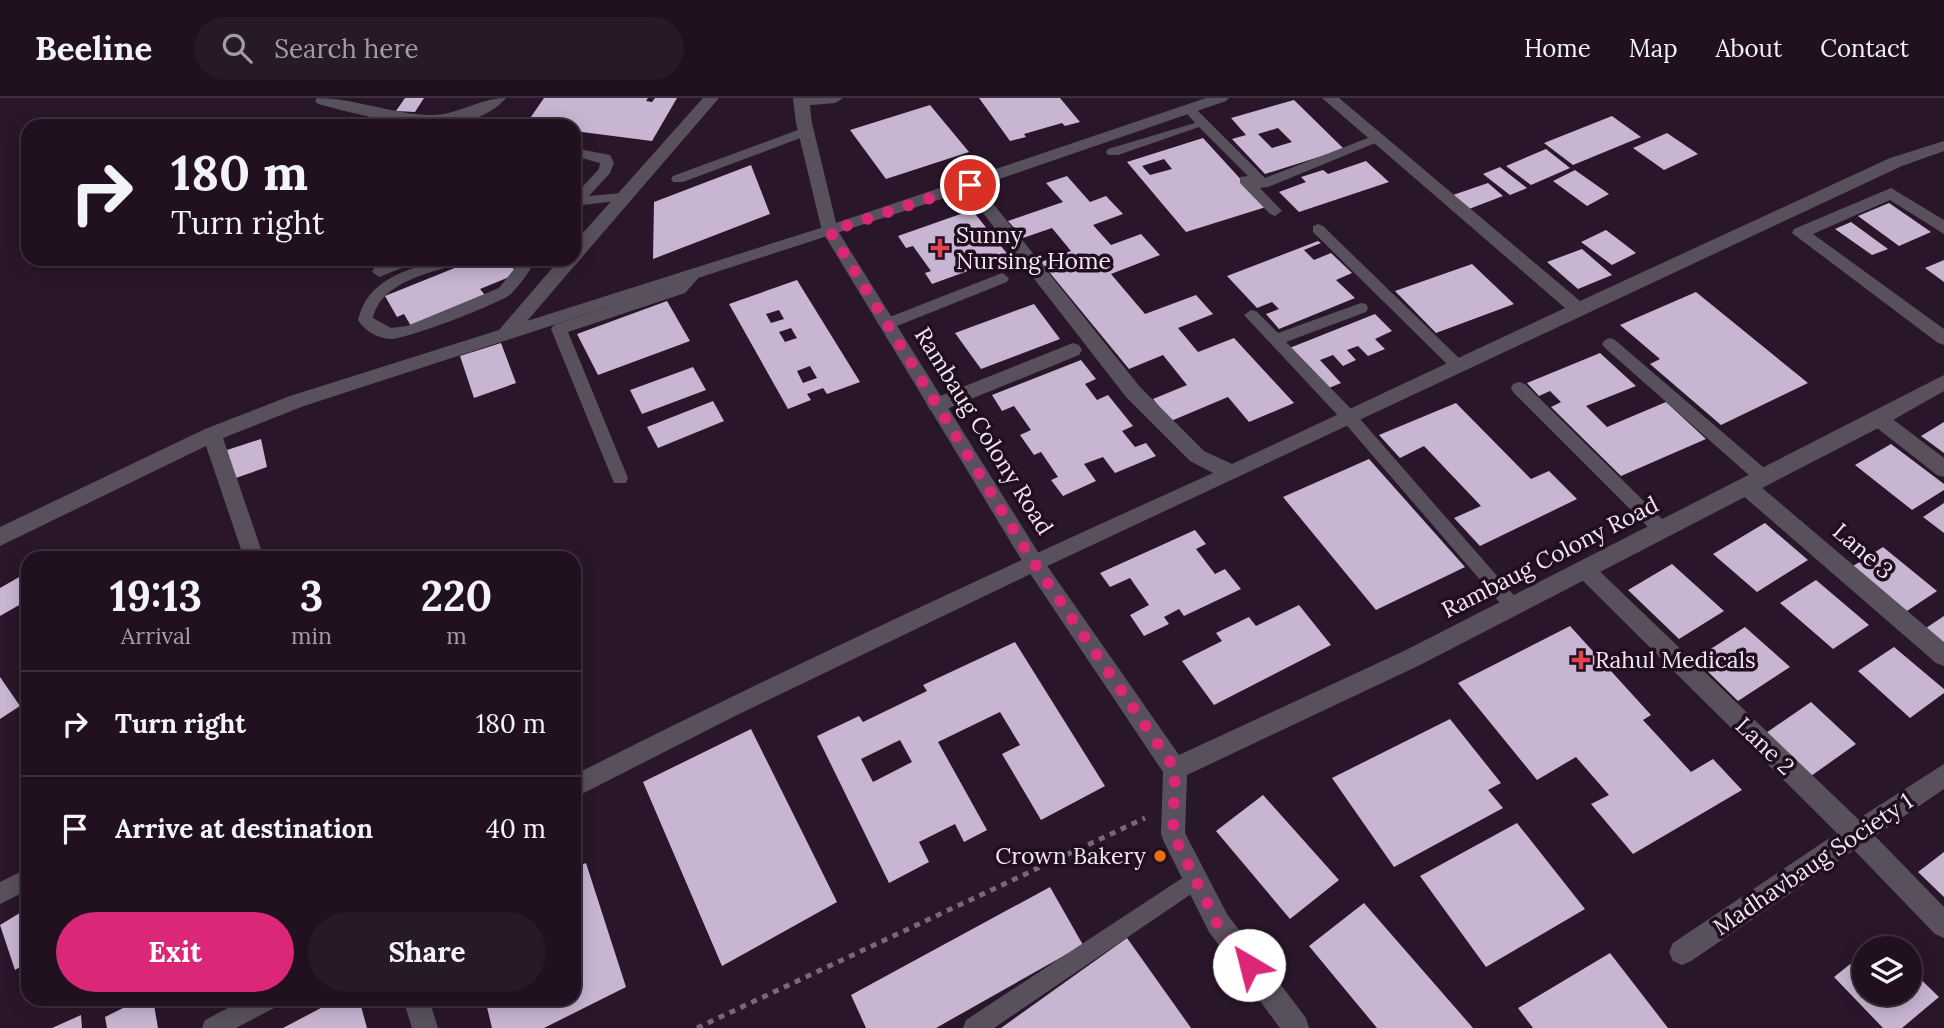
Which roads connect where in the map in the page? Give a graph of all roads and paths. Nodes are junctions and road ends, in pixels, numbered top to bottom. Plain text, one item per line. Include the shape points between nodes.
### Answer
1 (498, 98) edge
2 (710, 98) edge
3 (835, 98) edge
4 (1330, 98) edge
5 (1216, 99) edge
6 (801, 100) edge
7 (323, 101) dead end
8 (1184, 110) junction
9 (410, 119) edge
10 (447, 119) edge
11 (1193, 126) junction
12 (806, 131) junction
13 (1378, 139) junction
14 (1944, 146) edge
15 (1113, 152) dead end
16 (581, 153) edge
17 (678, 179) dead end
18 (970, 185) junction
19 (581, 197) edge
20 (621, 197) junction
21 (581, 202) edge
22 (1275, 211) dead end
23 (1944, 228) edge
24 (1318, 229) dead end
25 (830, 231) junction
26 (581, 246) edge
27 (394, 266) edge
28 (440, 266) edge
29 (524, 266) edge
30 (564, 266) edge
31 (379, 272) dead end
32 (694, 275) junction
33 (1002, 278) dead end
34 (1361, 308) dead end
35 (1578, 309) junction
36 (1251, 315) dead end
37 (887, 324) junction
38 (506, 334) junction
39 (1944, 338) edge
40 (1275, 340) junction
41 (1610, 344) dead end
42 (1073, 350) dead end
43 (1457, 365) junction
44 (1944, 382) edge
45 (1519, 388) dead end
46 (937, 405) junction
47 (1348, 416) junction
48 (1879, 419) junction
49 (212, 434) junction
50 (1944, 469) edge
51 (1232, 473) junction
52 (620, 478) dead end
53 (1755, 482) junction
54 (1662, 530) junction
55 (0, 537) edge
56 (252, 551) edge
57 (1034, 563) junction
58 (1584, 569) junction
59 (1513, 606) junction
60 (1944, 656) edge
61 (1175, 769) junction
62 (1944, 775) edge
63 (581, 783) edge
64 (1174, 804) junction
65 (1857, 835) junction
66 (1196, 879) junction
67 (21, 882) edge
68 (0, 894) edge
69 (1944, 925) edge
70 (1682, 952) dead end
71 (255, 1006) edge
72 (418, 1006) edge
73 (213, 1028) edge
74 (425, 1028) edge
75 (696, 1028) edge
76 (974, 1028) edge
77 (1296, 1028) edge

1 - 10 street
2 - 20 street
3 - 6 street
4 - 13 street
5 - 8 street
6 - 12 street, Rambaug Colony Road
7 - 9 street
8 - 11 lane
8 - 13 lane via 1263,184
8 - 18 street
11 - 15 lane
11 - 22 lane
12 - 17 lane
12 - 25 street, Rambaug Colony Road
13 - 35 street
14 - 35 street via 1896,162
16 - 19 lane via 605,158 607,163
18 - 25 street
18 - 51 street via 1133,392 1198,456
20 - 21 lane
20 - 26 street
23 - 39 street via 1891,193 1800,233
24 - 43 lane
25 - 32 street
25 - 37 street, Rambaug Colony Road
27 - 31 lane
28 - 29 lane via 384,286 366,307 365,320 390,334 408,331 504,292
30 - 38 street
32 - 38 street
32 - 52 lane via 680,289 559,329
33 - 37 lane
34 - 40 lane
35 - 43 street
36 - 40 lane
37 - 46 street, Rambaug Colony Road
38 - 49 street via 297,401
40 - 47 lane
41 - 53 lane
42 - 46 street
43 - 47 street
44 - 48 street, Rambaug Colony Road
45 - 54 lane
46 - 57 street, Rambaug Colony Road
47 - 51 street
47 - 59 lane
48 - 50 street
48 - 53 street, Rambaug Colony Road
49 - 55 street
49 - 56 street
51 - 57 street
53 - 54 street, Rambaug Colony Road
53 - 60 street, Lane 3
54 - 58 street, Rambaug Colony Road
57 - 61 street, Rambaug Colony Road
57 - 63 street
58 - 59 street, Rambaug Colony Road
58 - 65 street, Lane 2
59 - 61 street, Rambaug Colony Road
61 - 64 street
62 - 65 street, Madhavbaug Society 1
64 - 66 street via 1173,834
64 - 75 path
65 - 69 street, Lane 2
65 - 70 street, Madhavbaug Society 1
66 - 76 lane
66 - 77 street via 1217,923
67 - 68 lane
71 - 73 lane
72 - 74 street

